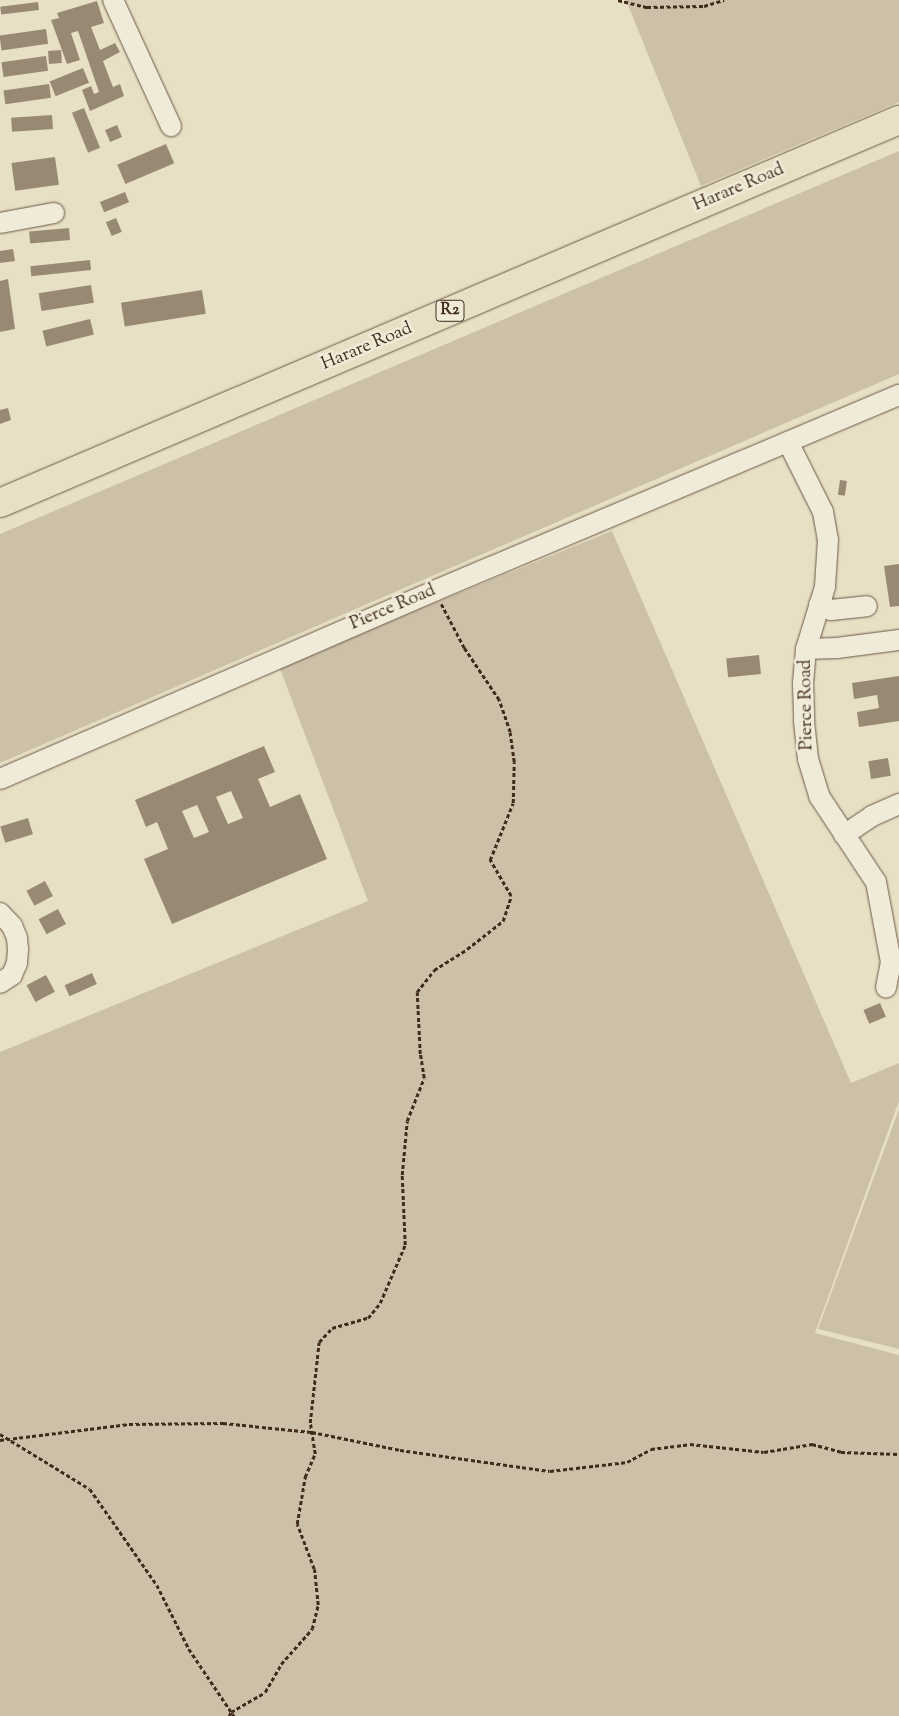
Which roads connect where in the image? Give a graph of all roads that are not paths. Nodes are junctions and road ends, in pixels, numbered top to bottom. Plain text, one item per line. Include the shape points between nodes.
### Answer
1 (113, 0) edge
2 (899, 120) edge
3 (170, 126) dead end
4 (54, 214) dead end
5 (0, 223) edge
6 (899, 395) edge
7 (788, 442) junction
8 (0, 503) edge
9 (819, 606) junction
10 (867, 606) dead end
11 (899, 640) edge
12 (806, 649) junction
13 (0, 779) edge
14 (899, 804) edge
15 (844, 835) junction
16 (0, 913) edge
17 (895, 962) edge
18 (0, 983) edge
19 (886, 988) dead end

1 - 3 lane
2 - 8 highway, Harare Road / R2
4 - 5 lane
6 - 7 lane, Pierce Road
7 - 9 lane, Pierce Road via 823,512 828,540 827,567
7 - 13 lane, Pierce Road
9 - 10 lane via 831,610
9 - 12 lane, Pierce Road
11 - 12 lane
12 - 15 lane, Pierce Road via 803,684 808,759 819,796
14 - 15 lane via 872,816
15 - 17 lane, Pierce Road via 876,882
16 - 18 lane via 12,926 18,949 12,975
17 - 19 lane, Pierce Road

